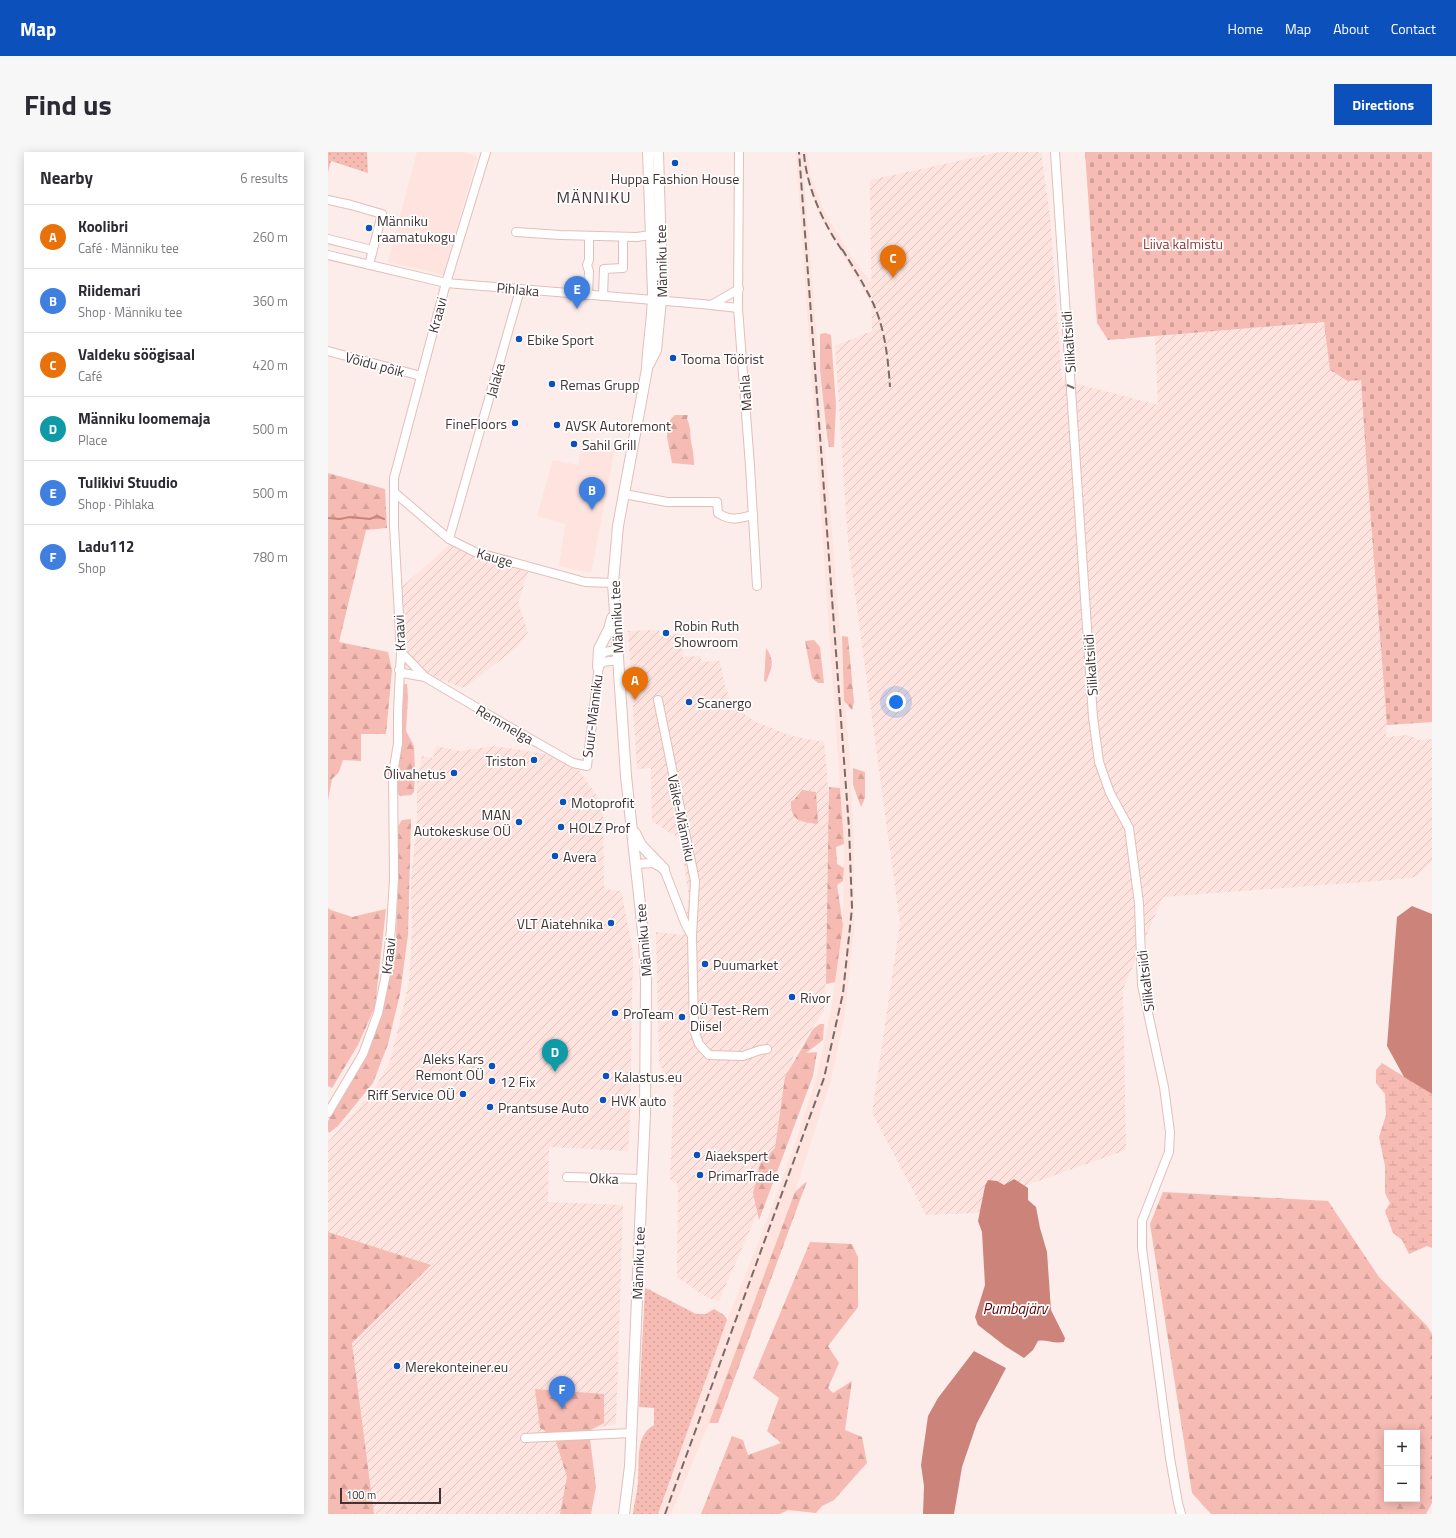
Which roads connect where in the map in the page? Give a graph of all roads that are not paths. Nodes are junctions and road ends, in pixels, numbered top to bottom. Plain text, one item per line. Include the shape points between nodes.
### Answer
1 (486, 152) edge
2 (648, 152) edge
3 (658, 152) edge
4 (739, 152) edge
5 (1055, 152) edge
6 (328, 200) edge
7 (516, 232) dead end
8 (656, 234) junction
9 (589, 236) junction
10 (622, 236) junction
11 (328, 239) edge
12 (372, 250) junction
13 (328, 255) edge
14 (369, 265) junction
15 (446, 283) junction
16 (738, 289) junction
17 (520, 290) junction
18 (588, 295) junction
19 (603, 296) junction
20 (658, 301) junction
21 (711, 305) junction
22 (738, 308) junction
23 (328, 351) edge
24 (421, 376) junction
25 (395, 493) junction
26 (624, 494) junction
27 (754, 515) junction
28 (449, 539) junction
29 (613, 583) junction
30 (757, 586) dead end
31 (614, 612) junction
32 (401, 652) junction
33 (617, 655) junction
34 (598, 667) junction
35 (399, 670) junction
36 (425, 677) junction
37 (658, 700) dead end
38 (587, 766) joint
39 (632, 827) junction
40 (636, 864) junction
41 (664, 869) junction
42 (692, 936) junction
43 (767, 1049) dead end
44 (328, 1113) edge
45 (567, 1177) dead end
46 (642, 1179) junction
47 (631, 1433) junction
48 (525, 1438) dead end
49 (624, 1514) edge
50 (1181, 1514) edge

1 - 15 street, Kraavi
2 - 8 street, Männiku tee
3 - 8 street, Männiku tee
4 - 16 street, Mahla
5 - 50 street, Silikaltsiidi via 1093,717 1099,762 1110,793 1130,828 1139,903 1142,985 1164,1087 1170,1132 1163,1168 1142,1220 1142,1248 1170,1458
6 - 12 street via 382,214
7 - 9 street
8 - 10 street
8 - 20 street, Männiku tee
9 - 10 street
9 - 18 street
10 - 19 street via 623,268 604,269
11 - 12 street
12 - 14 street
13 - 14 street, Pihlaka
14 - 15 street, Pihlaka
15 - 17 street, Pihlaka
15 - 24 street, Kraavi
16 - 21 street
16 - 22 street, Mahla
17 - 18 street, Pihlaka
17 - 28 street, Jalaka
18 - 19 street, Pihlaka
19 - 20 street, Pihlaka
20 - 21 street, Pihlaka
20 - 26 street, Männiku tee via 656,350 647,369
21 - 22 street, Pihlaka
22 - 27 street, Mahla
23 - 24 street, Võidu põik
24 - 25 street, Kraavi via 394,478
25 - 28 street, Kauge
25 - 32 street, Kraavi via 394,526
26 - 27 street via 667,502 717,502 718,513 726,518
26 - 29 street, Männiku tee
27 - 30 street, Mahla
28 - 29 street, Kauge via 475,552 585,582
29 - 31 street, Männiku tee
31 - 33 street, Männiku tee
31 - 34 street via 599,648
32 - 35 street, Kraavi
32 - 36 street, Remmelga
33 - 34 street, Suur-Männiku via 603,653
33 - 39 street, Männiku tee
34 - 38 street, Suur-Männiku
35 - 36 street, Remmelga
35 - 44 street, Kraavi via 398,744 393,774 394,879 386,974 378,1013 363,1054
36 - 38 street, Remmelga via 573,763
37 - 42 street, Väike-Männiku via 695,881
39 - 40 street, Männiku tee
39 - 41 street via 641,845
40 - 41 street, Väike-Männiku via 654,863
40 - 46 street, Männiku tee via 646,981
41 - 42 street, Väike-Männiku
42 - 43 street, Väike-Männiku via 694,1030 699,1044 709,1055 743,1056
45 - 46 street, Okka
46 - 47 street, Männiku tee
47 - 48 street
47 - 49 street, Männiku tee

